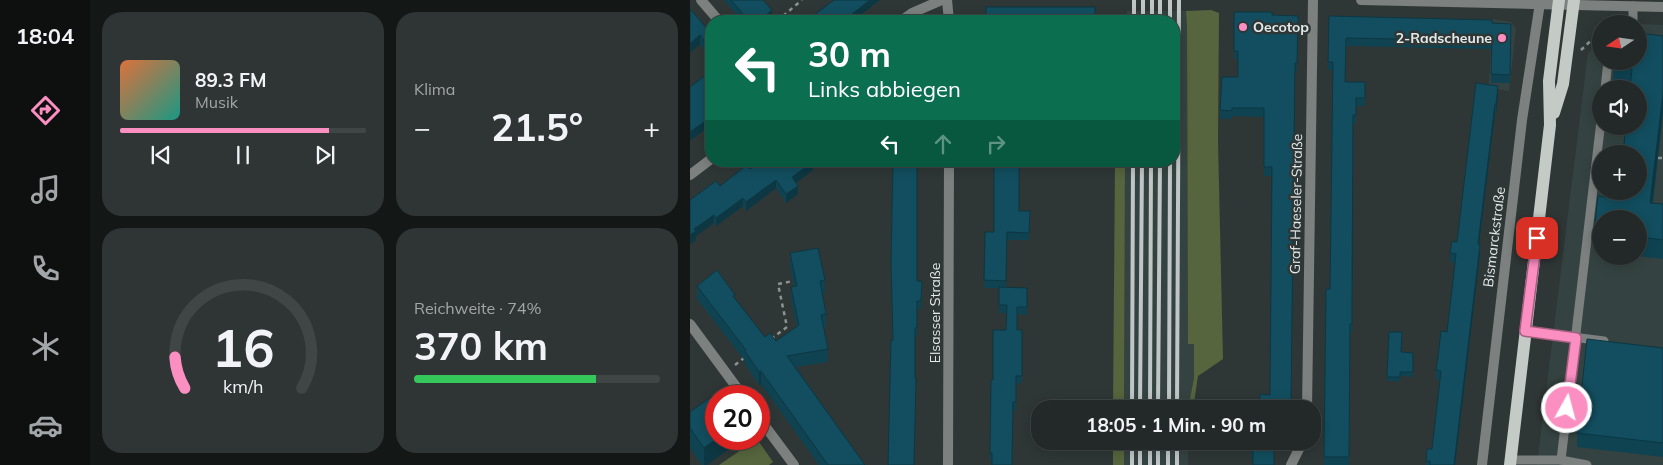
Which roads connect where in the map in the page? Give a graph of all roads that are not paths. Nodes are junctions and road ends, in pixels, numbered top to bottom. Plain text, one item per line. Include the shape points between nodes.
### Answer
1 (701, 0) edge
2 (942, 0) edge
3 (947, 0) edge
4 (1313, 0) edge
5 (1361, 0) edge
6 (1559, 2) edge
7 (1574, 2) edge
8 (1633, 6) junction
9 (1663, 7) edge
10 (1539, 8) junction
11 (714, 15) edge
12 (909, 15) edge
13 (948, 15) edge
14 (1633, 15) edge
15 (1550, 125) junction
16 (1599, 135) edge
17 (705, 164) edge
18 (949, 167) edge
19 (690, 175) edge
20 (690, 324) edge
21 (1525, 331) junction
22 (1576, 338) junction
23 (1614, 342) edge
24 (735, 385) edge
25 (1307, 400) edge
26 (770, 433) edge
27 (1299, 450) edge
28 (1561, 460) junction
29 (1510, 462) edge
30 (794, 465) edge
31 (948, 465) edge
32 (1292, 465) edge
33 (1482, 465) edge
34 (1587, 465) edge
35 (1591, 465) edge

1 - 11 street
2 - 12 street
3 - 13 street
4 - 25 street, Graf-Haeseler-Straße
5 - 10 street
6 - 7 street
6 - 10 street
6 - 15 main road via 1550,81
7 - 8 street
7 - 15 main road via 1563,84
8 - 9 street
8 - 14 lane
10 - 33 street, Bismarckstraße via 1522,120
15 - 21 main road
16 - 22 lane
17 - 19 street
18 - 31 street, Elsasser Straße
20 - 24 street
21 - 22 lane
21 - 29 main road
22 - 23 lane
22 - 28 lane
26 - 30 street
27 - 32 street
28 - 29 lane
28 - 34 lane
34 - 35 lane

